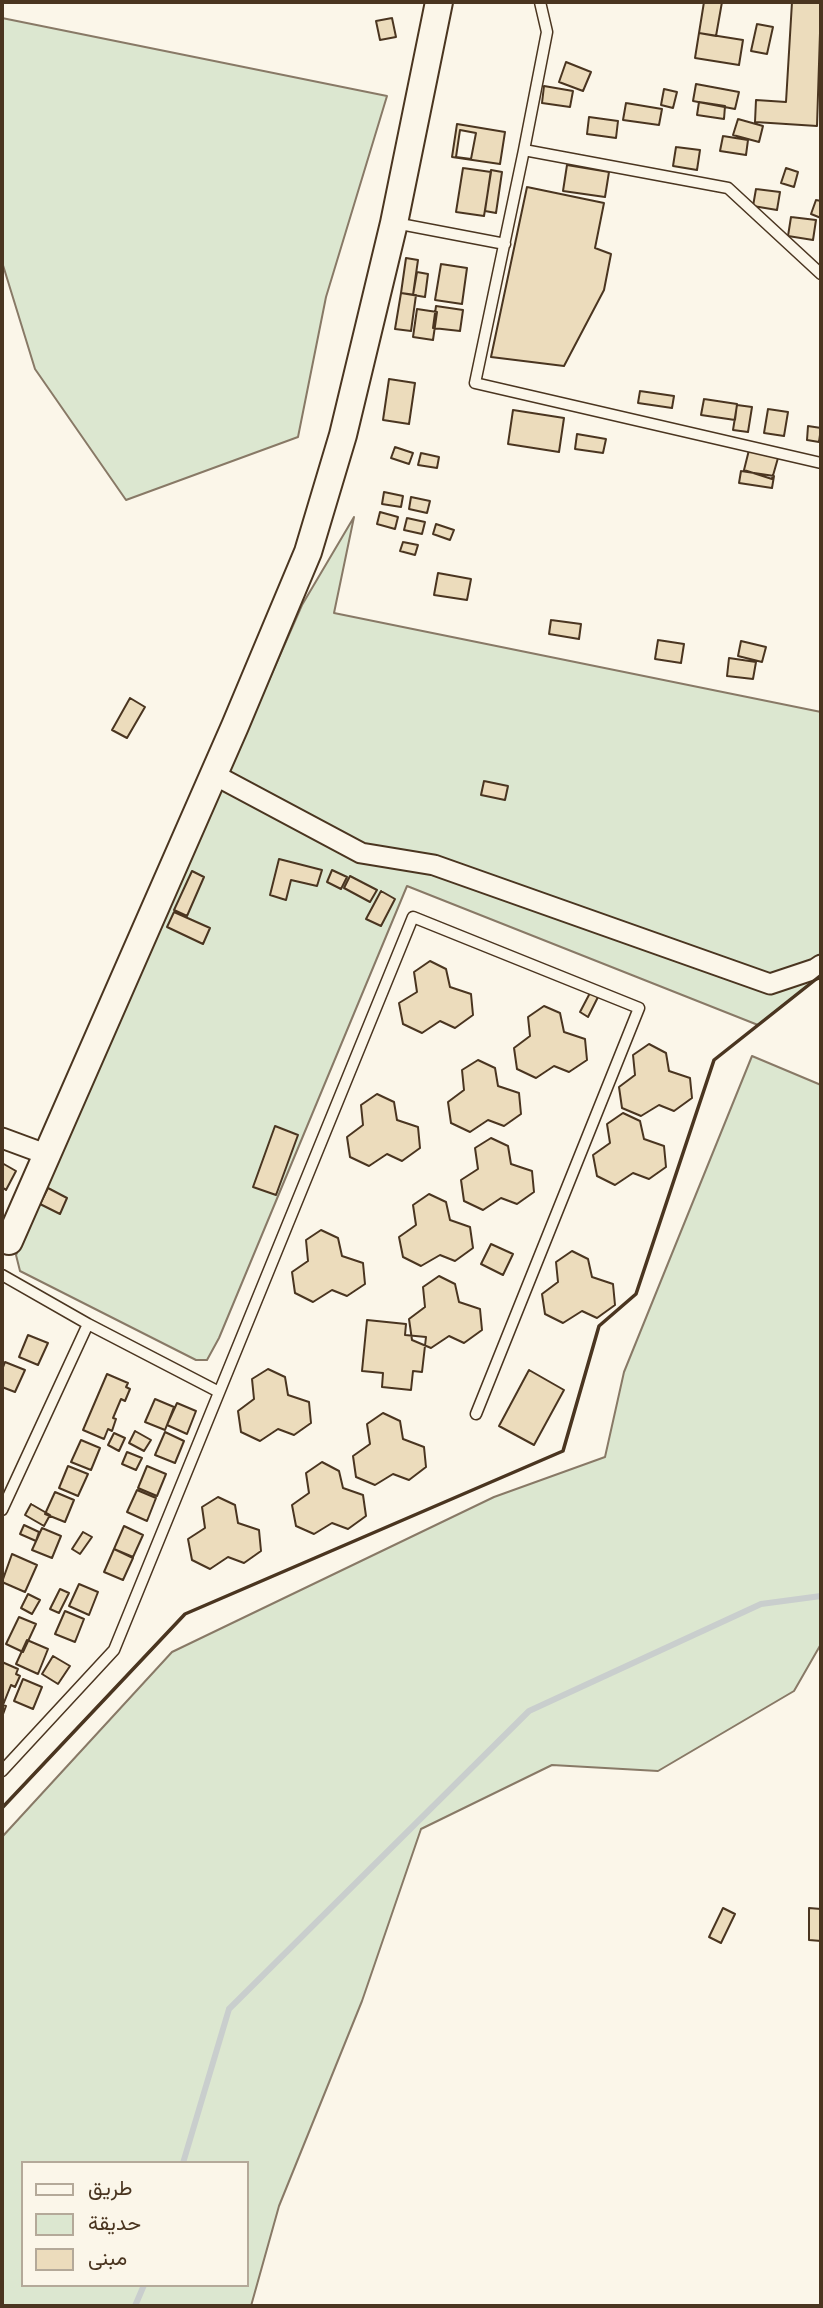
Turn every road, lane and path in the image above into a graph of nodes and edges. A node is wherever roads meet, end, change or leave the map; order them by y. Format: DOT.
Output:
graph roads {
  1 [pos="439,2"];
  2 [pos="540,2"];
  3 [pos="524,150"];
  4 [pos="394,223"];
  5 [pos="505,244"];
  6 [pos="821,274"];
  7 [pos="821,463"];
  8 [pos="213,774"];
  9 [pos="821,965"];
  10 [pos="2,1138"];
  11 [pos="48,1155"];
  12 [pos="7,1245"];
  13 [pos="2,1275"];
  14 [pos="88,1324"];
  15 [pos="219,1392"];
  16 [pos="476,1414"];
  17 [pos="2,1510"];
  18 [pos="2,1753"];
  19 [pos="14,1758"];
  20 [pos="2,1771"];
  1 -- 4 [label="street"];
  2 -- 3 [label="lane"];
  3 -- 5 [label="lane"];
  3 -- 6 [label="lane"];
  4 -- 5 [label="lane"];
  4 -- 8 [label="street"];
  5 -- 7 [label="lane"];
  8 -- 9 [label="street"];
  8 -- 11 [label="street"];
  10 -- 11 [label="street"];
  11 -- 12 [label="street"];
  13 -- 14 [label="lane"];
  14 -- 15 [label="lane"];
  14 -- 17 [label="lane"];
  15 -- 16 [label="lane"];
  15 -- 19 [label="lane"];
  18 -- 19 [label="lane"];
  19 -- 20 [label="lane"];
}
